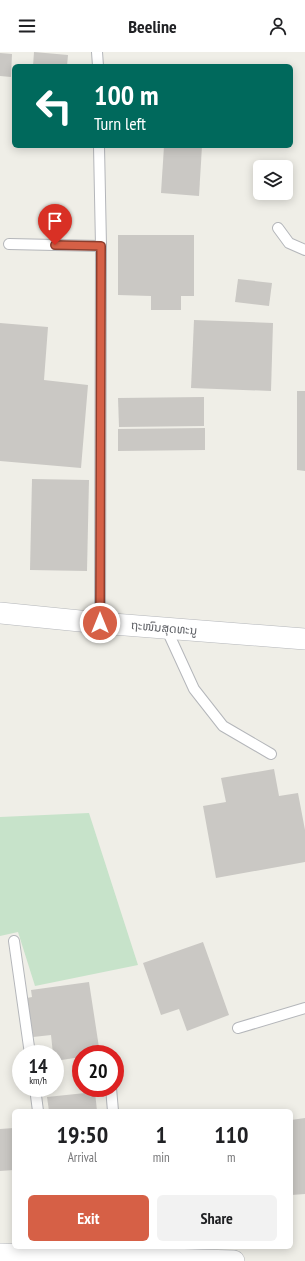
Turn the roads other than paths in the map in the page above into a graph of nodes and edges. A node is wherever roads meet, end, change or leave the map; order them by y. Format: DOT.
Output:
graph roads {
  1 [pos="97,52"];
  2 [pos="98,64"];
  3 [pos="99,148"];
  4 [pos="278,228"];
  5 [pos="9,244"];
  6 [pos="101,246"];
  7 [pos="305,250"];
  8 [pos="0,613"];
  9 [pos="100,623"];
  10 [pos="166,628"];
  11 [pos="305,639"];
  12 [pos="271,754"];
  13 [pos="14,941"];
  14 [pos="305,1008"];
  15 [pos="238,1028"];
  16 [pos="29,1045"];
  17 [pos="36,1097"];
  18 [pos="112,1097"];
  19 [pos="38,1109"];
  20 [pos="113,1109"];
  21 [pos="57,1251"];
  22 [pos="127,1252"];
  23 [pos="0,1254"];
  24 [pos="159,1260"];
  25 [pos="234,1261"];
  1 -- 2 [label="lane"];
  3 -- 6 [label="lane"];
  4 -- 7 [label="lane"];
  5 -- 6 [label="lane"];
  6 -- 9 [label="lane"];
  8 -- 9 [label="street, ຖະໜົນສຸດທະນູ"];
  9 -- 10 [label="street, ຖະໜົນສຸດທະນູ"];
  10 -- 11 [label="street, ຖະໜົນສຸດທະນູ"];
  10 -- 12 [label="lane"];
  13 -- 16 [label="lane"];
  14 -- 15 [label="lane"];
  17 -- 19 [label="lane"];
  18 -- 20 [label="lane"];
  21 -- 22 [label="street"];
  21 -- 23 [label="street"];
  22 -- 24 [label="street"];
  24 -- 25 [label="street"];
}
